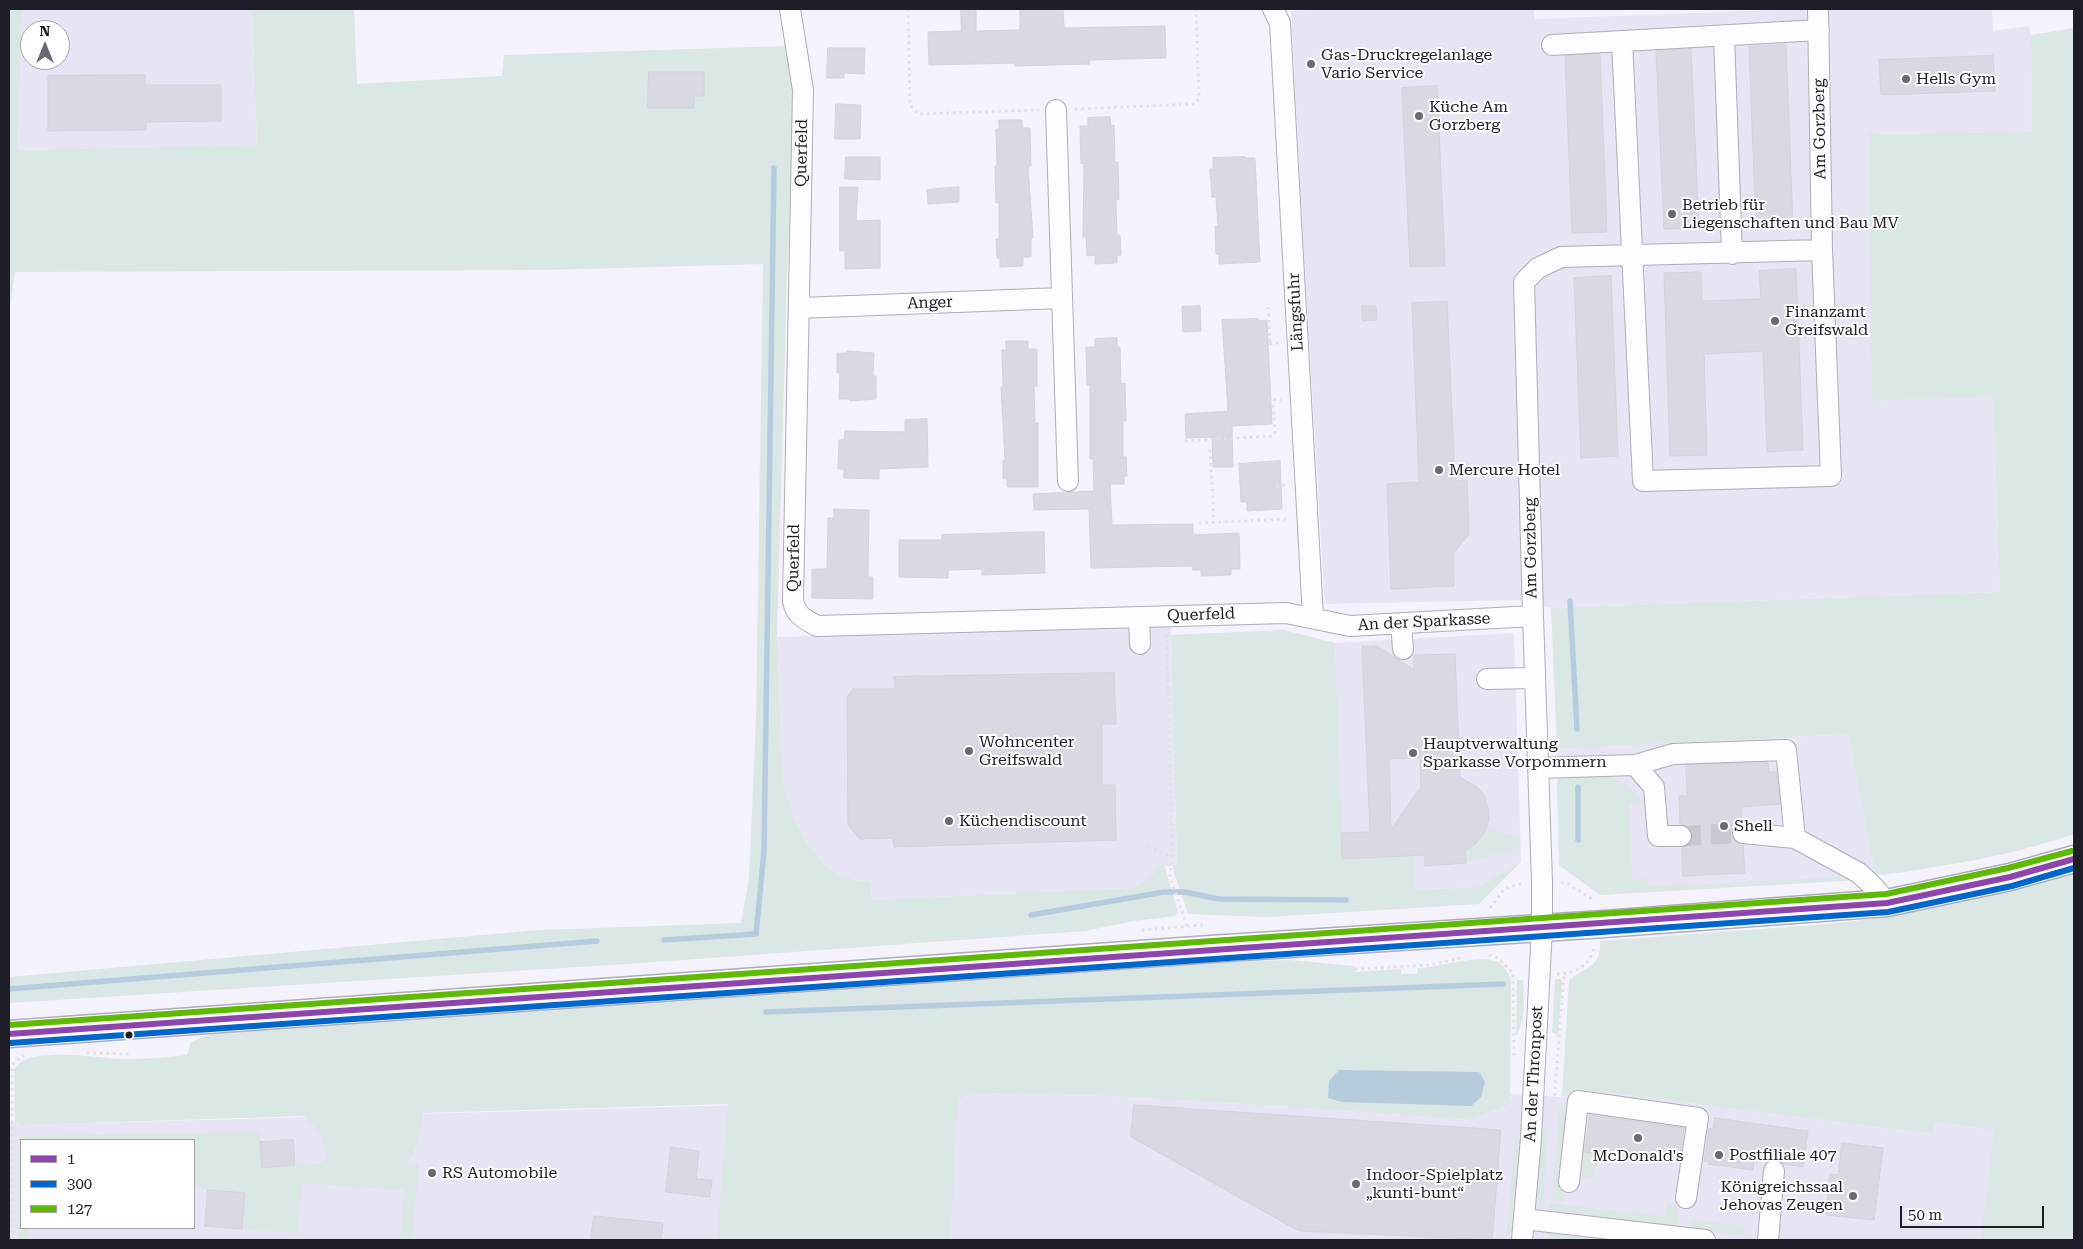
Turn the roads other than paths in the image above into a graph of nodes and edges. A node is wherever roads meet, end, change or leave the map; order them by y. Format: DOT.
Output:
graph roads {
  1 [pos="790,9"];
  2 [pos="1274,9"];
  3 [pos="1818,9"];
  4 [pos="1819,30"];
  5 [pos="1724,36"];
  6 [pos="1622,41"];
  7 [pos="1552,45"];
  8 [pos="1056,110"];
  9 [pos="1822,250"];
  10 [pos="1732,254"];
  11 [pos="1631,256"];
  12 [pos="1061,298"];
  13 [pos="799,308"];
  14 [pos="1068,482"];
  15 [pos="1286,613"];
  16 [pos="1532,616"];
  17 [pos="1139,617"];
  18 [pos="1313,617"];
  19 [pos="1401,623"];
  20 [pos="1140,644"];
  21 [pos="1402,649"];
  22 [pos="1534,678"];
  23 [pos="1487,679"];
  24 [pos="1635,766"];
  25 [pos="1538,768"];
  26 [pos="1743,833"];
  27 [pos="1681,836"];
  28 [pos="1795,838"];
  29 [pos="2074,859"];
  30 [pos="1887,903"];
  31 [pos="1542,928"];
  32 [pos="9,1034"];
  33 [pos="1774,1171"];
  34 [pos="1569,1182"];
  35 [pos="1686,1198"];
  36 [pos="1524,1219"];
  37 [pos="1522,1240"];
  38 [pos="1705,1240"];
  39 [pos="1768,1240"];
  1 -- 13 [label="street, Querfeld"];
  2 -- 18 [label="street, Längsfuhr"];
  3 -- 4 [label="street, Am Gorzberg"];
  4 -- 5 [label="street"];
  4 -- 9 [label="street, Am Gorzberg"];
  5 -- 6 [label="street"];
  5 -- 10 [label="street"];
  6 -- 7 [label="street"];
  6 -- 11 [label="street"];
  8 -- 12 [label="street"];
  9 -- 10 [label="street, Am Gorzberg"];
  9 -- 11 [label="street, Am Gorzberg"];
  10 -- 11 [label="street, Am Gorzberg"];
  11 -- 16 [label="street, Am Gorzberg"];
  12 -- 13 [label="street, Anger"];
  12 -- 14 [label="street"];
  13 -- 17 [label="street, Querfeld"];
  15 -- 17 [label="street, Querfeld"];
  15 -- 18 [label="street, An der Sparkasse"];
  16 -- 19 [label="street, An der Sparkasse"];
  16 -- 22 [label="street, Am Gorzberg"];
  17 -- 20 [label="street"];
  18 -- 19 [label="street, An der Sparkasse"];
  19 -- 21 [label="street"];
  22 -- 23 [label="street"];
  22 -- 25 [label="street, Am Gorzberg"];
  24 -- 25 [label="street"];
  24 -- 27 [label="street"];
  24 -- 28 [label="street"];
  25 -- 31 [label="street, Am Gorzberg"];
  26 -- 28 [label="street"];
  28 -- 30 [label="street"];
  29 -- 30 [label="main road"];
  30 -- 31 [label="main road"];
  31 -- 32 [label="main road"];
  31 -- 36 [label="street, An der Thronpost"];
  33 -- 39 [label="street"];
  34 -- 35 [label="street"];
  36 -- 37 [label="street, An der Thronpost"];
  36 -- 38 [label="street"];
}
